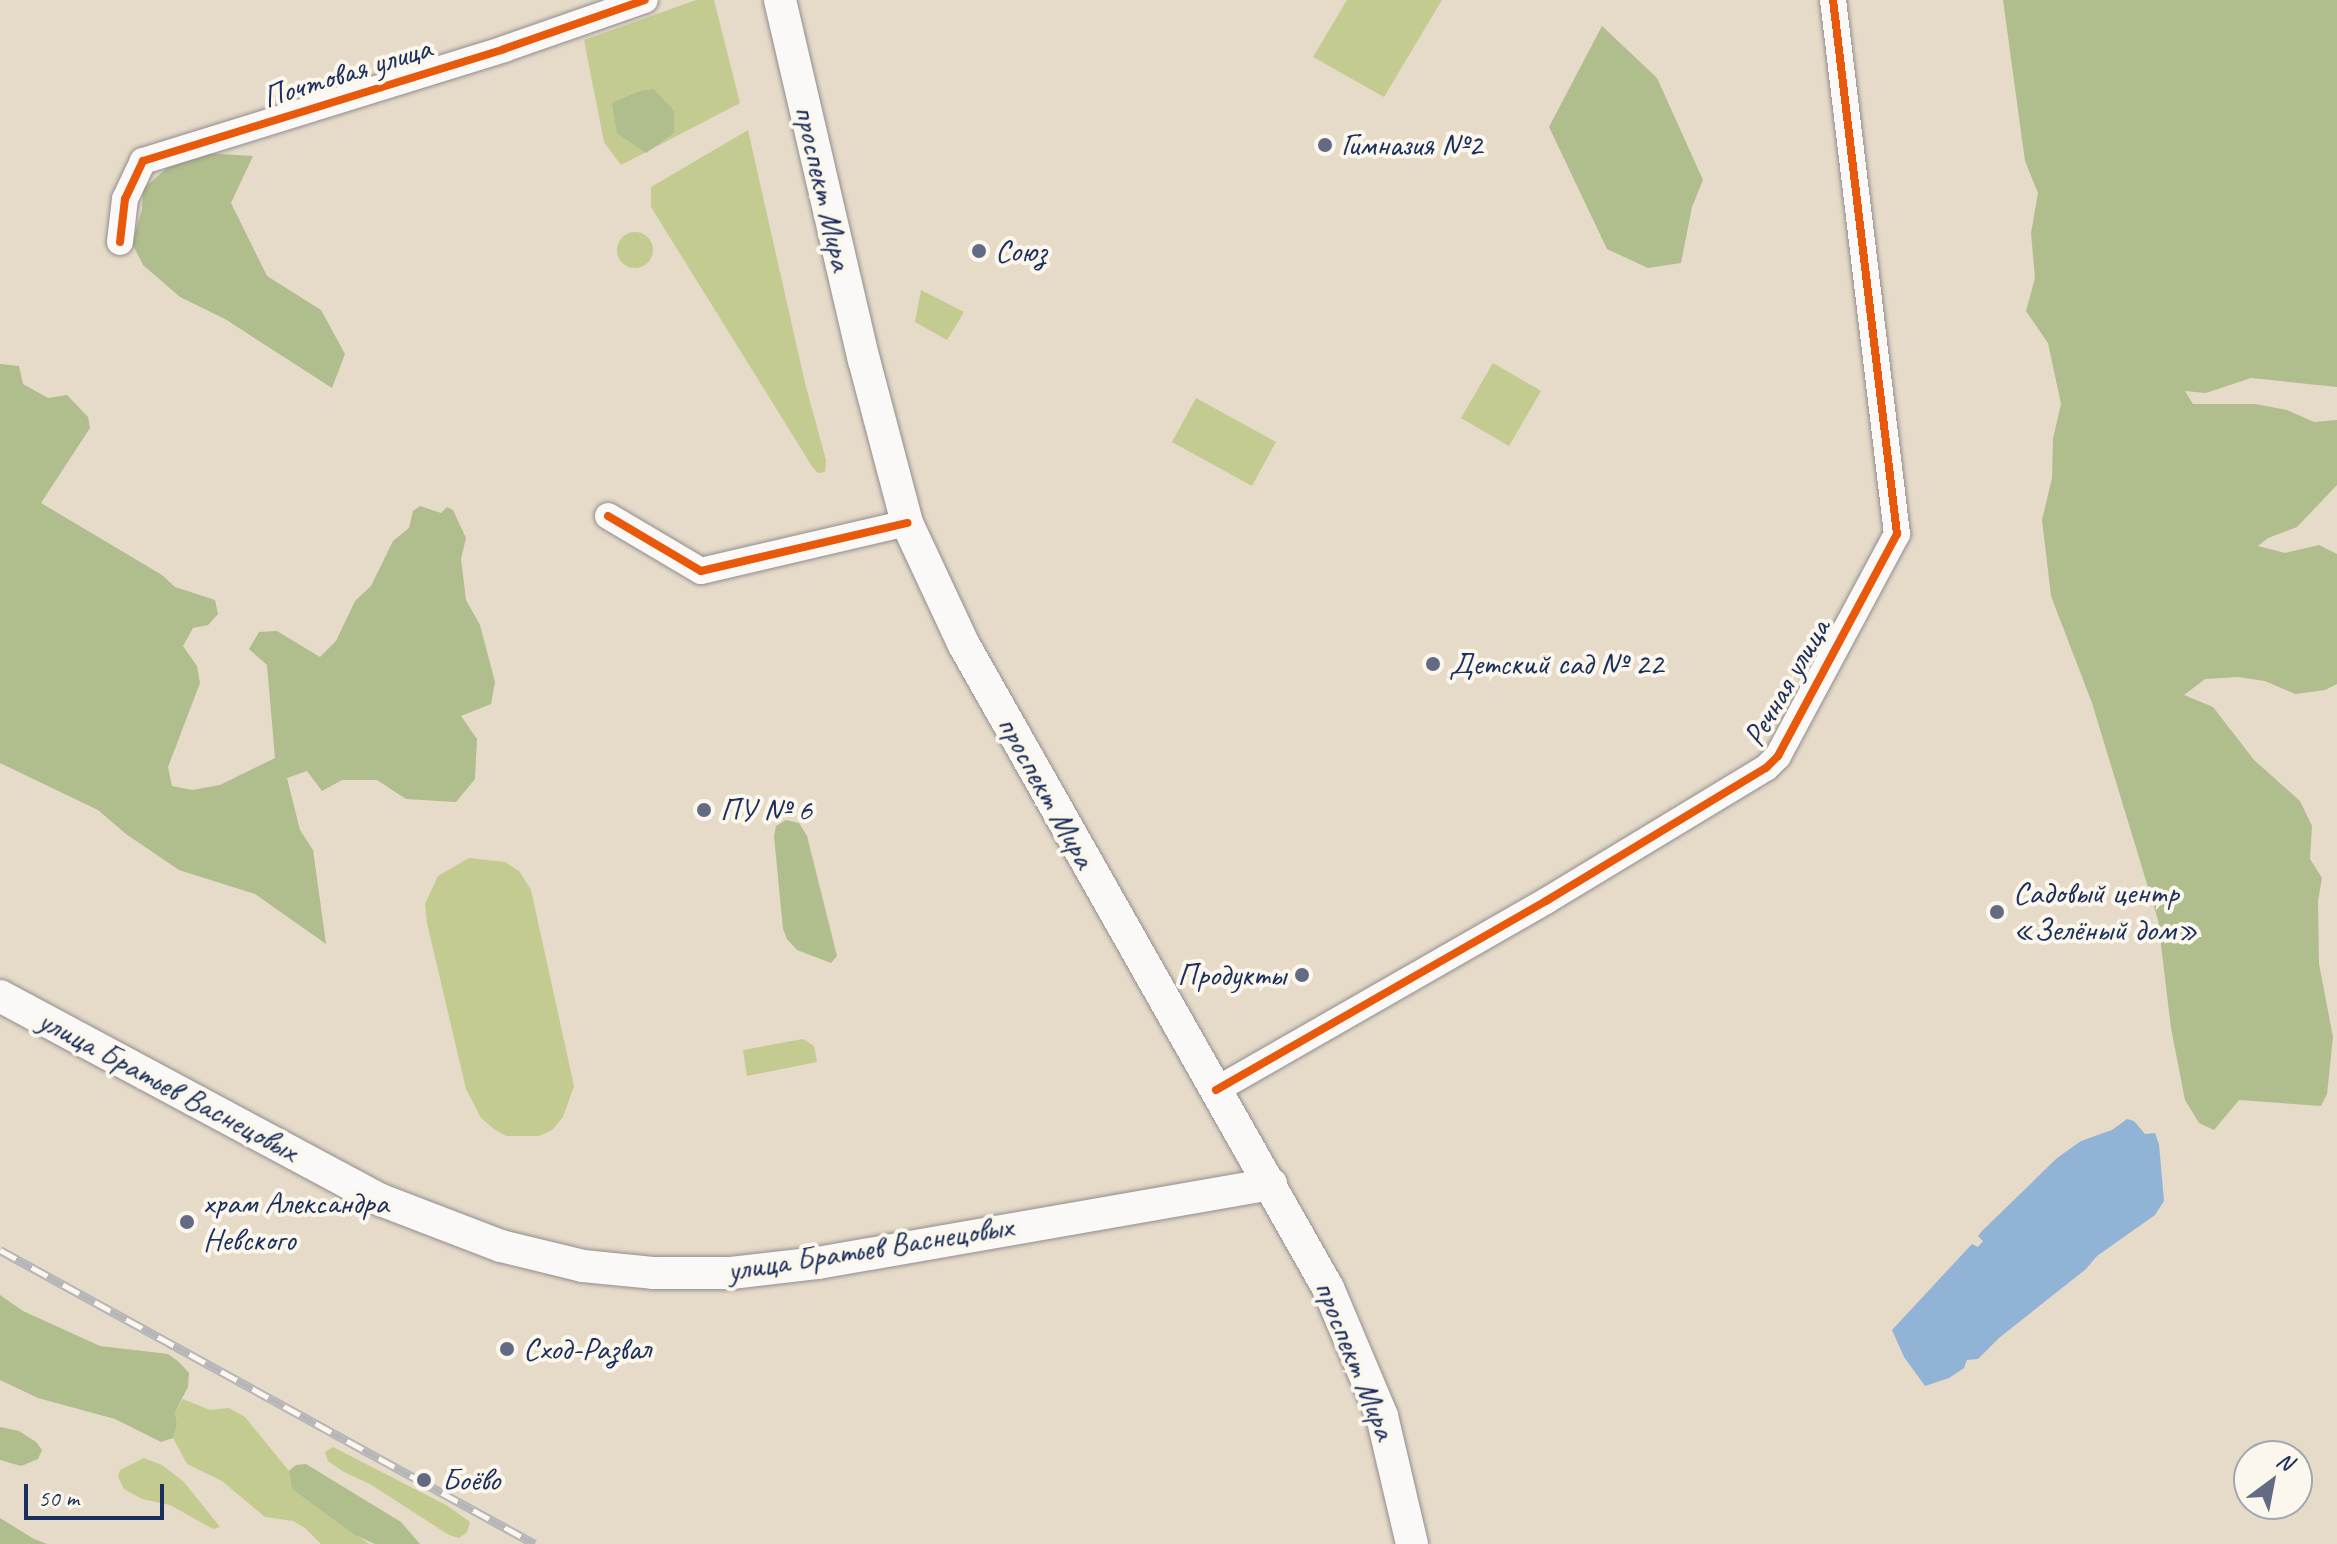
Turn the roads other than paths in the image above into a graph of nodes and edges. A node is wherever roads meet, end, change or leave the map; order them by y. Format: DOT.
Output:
graph roads {
  1 [pos="645,0"];
  2 [pos="780,0"];
  3 [pos="1833,0"];
  4 [pos="120,242"];
  5 [pos="608,516"];
  6 [pos="907,523"];
  7 [pos="0,996"];
  8 [pos="1216,1090"];
  9 [pos="1271,1184"];
  10 [pos="1412,1544"];
  1 -- 4 [label="street, Почтовая улица"];
  2 -- 6 [label="main road, проспект Мира"];
  3 -- 8 [label="street, Речная улица"];
  5 -- 6 [label="street"];
  6 -- 8 [label="main road, проспект Мира"];
  7 -- 9 [label="main road, улица Братьев Васнецовых"];
  8 -- 9 [label="main road, проспект Мира"];
  9 -- 10 [label="main road, проспект Мира"];
}
